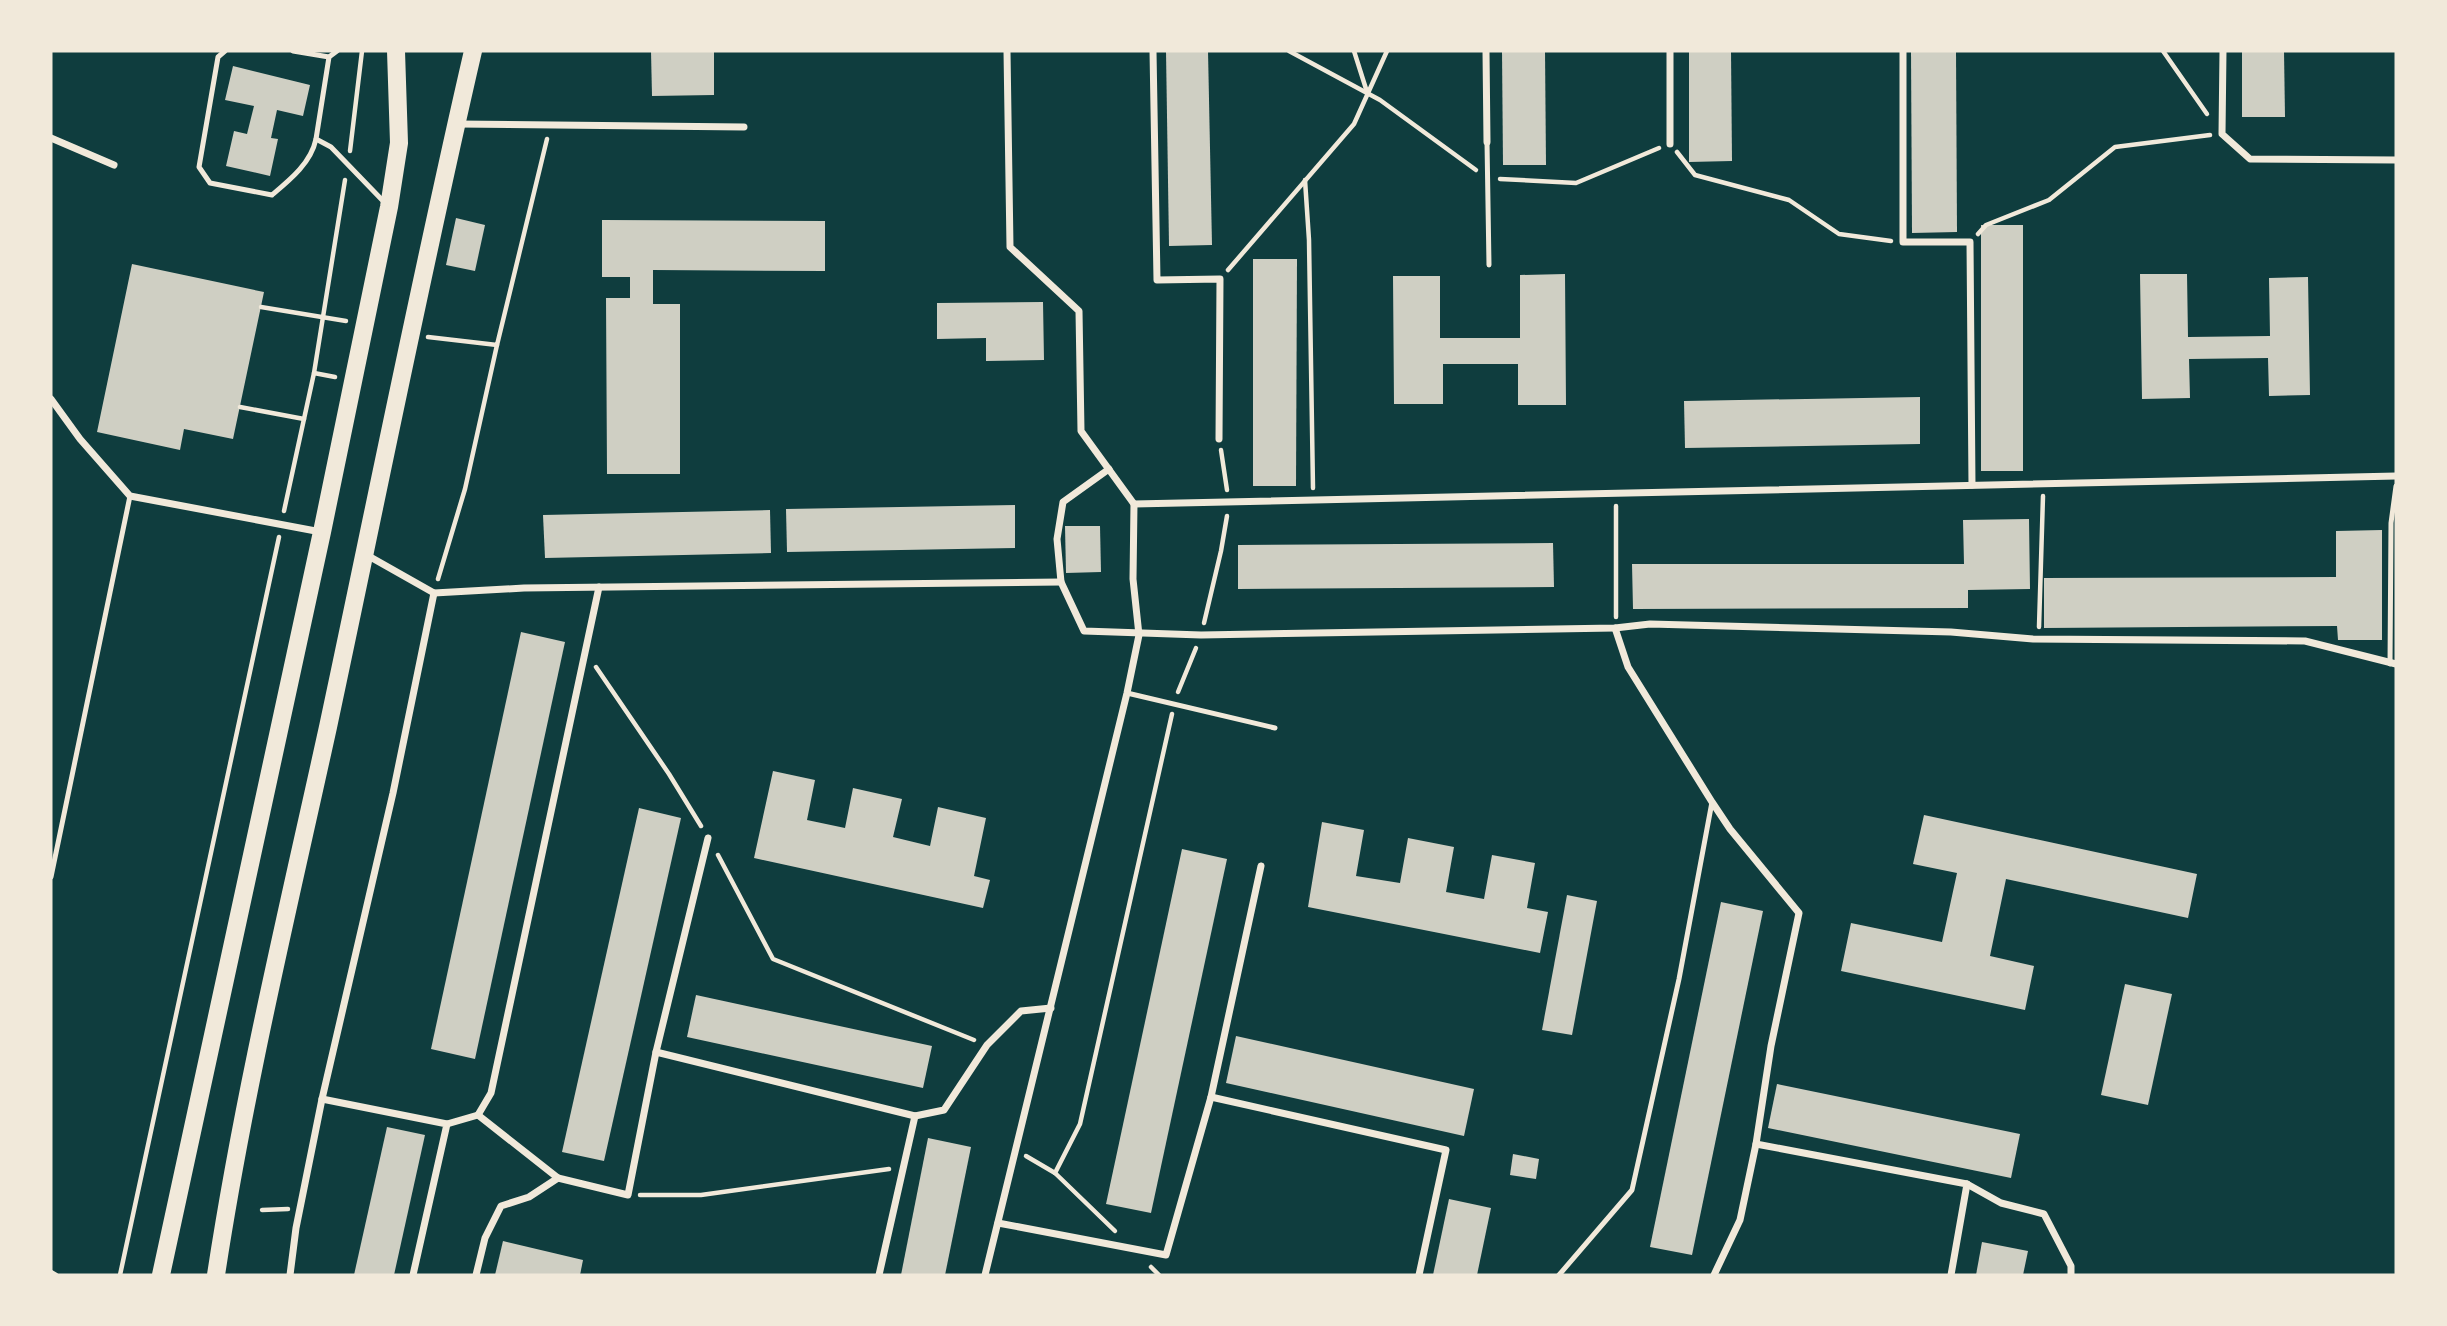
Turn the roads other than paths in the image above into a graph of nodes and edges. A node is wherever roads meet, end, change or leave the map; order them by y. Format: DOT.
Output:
graph roads {
  1 [pos="225,51"];
  2 [pos="293,51"];
  3 [pos="337,51"];
  4 [pos="396,51"];
  5 [pos="473,51"];
  6 [pos="1007,51"];
  7 [pos="1153,51"];
  8 [pos="1486,51"];
  9 [pos="1670,51"];
  10 [pos="1903,51"];
  11 [pos="2223,51"];
  12 [pos="329,57"];
  13 [pos="456,124"];
  14 [pos="744,127"];
  15 [pos="51,138"];
  16 [pos="316,139"];
  17 [pos="1487,142"];
  18 [pos="1670,144"];
  19 [pos="2396,160"];
  20 [pos="114,164"];
  21 [pos="389,207"];
  22 [pos="1489,265"];
  23 [pos="51,399"];
  24 [pos="1219,439"];
  25 [pos="1110,469"];
  26 [pos="2396,476"];
  27 [pos="1972,485"];
  28 [pos="2396,486"];
  29 [pos="130,496"];
  30 [pos="1134,503"];
  31 [pos="322,533"];
  32 [pos="365,554"];
  33 [pos="1061,582"];
  34 [pos="599,587"];
  35 [pos="434,593"];
  36 [pos="1615,628"];
  37 [pos="1139,635"];
  38 [pos="2393,664"];
  39 [pos="1127,693"];
  40 [pos="1275,728"];
  41 [pos="1712,802"];
  42 [pos="709,838"];
  43 [pos="1261,866"];
  44 [pos="51,877"];
  45 [pos="1051,1007"];
  46 [pos="656,1052"];
  47 [pos="1211,1097"];
  48 [pos="322,1099"];
  49 [pos="478,1115"];
  50 [pos="915,1116"];
  51 [pos="447,1124"];
  52 [pos="1756,1144"];
  53 [pos="558,1178"];
  54 [pos="1967,1184"];
  55 [pos="998,1223"];
  56 [pos="161,1275"];
  57 [pos="216,1275"];
  58 [pos="290,1275"];
  59 [pos="413,1275"];
  60 [pos="476,1275"];
  61 [pos="879,1275"];
  62 [pos="985,1275"];
  63 [pos="1419,1275"];
  64 [pos="1559,1275"];
  65 [pos="1714,1275"];
  66 [pos="1951,1275"];
  67 [pos="2071,1275"];
  1 -- 16 [label="lane"];
  2 -- 12 [label="lane"];
  3 -- 12 [label="lane"];
  4 -- 21 [label="main road"];
  5 -- 13 [label="main road"];
  6 -- 25 [label="street"];
  7 -- 24 [label="street"];
  8 -- 17 [label="street"];
  9 -- 18 [label="street"];
  10 -- 27 [label="street"];
  11 -- 19 [label="street"];
  12 -- 16 [label="lane"];
  13 -- 14 [label="street"];
  13 -- 32 [label="main road"];
  15 -- 20 [label="street"];
  16 -- 21 [label="lane"];
  17 -- 22 [label="lane"];
  21 -- 31 [label="main road"];
  23 -- 29 [label="street"];
  25 -- 30 [label="street"];
  25 -- 33 [label="street"];
  26 -- 27 [label="street"];
  27 -- 30 [label="street"];
  28 -- 38 [label="lane"];
  29 -- 31 [label="street"];
  29 -- 44 [label="lane"];
  30 -- 37 [label="street"];
  31 -- 56 [label="main road"];
  32 -- 35 [label="street"];
  32 -- 57 [label="main road"];
  33 -- 34 [label="street"];
  33 -- 37 [label="street"];
  34 -- 35 [label="street"];
  34 -- 49 [label="street"];
  35 -- 48 [label="street"];
  36 -- 37 [label="street"];
  36 -- 38 [label="street"];
  36 -- 41 [label="street"];
  37 -- 39 [label="street"];
  39 -- 40 [label="lane"];
  39 -- 45 [label="street"];
  41 -- 52 [label="street"];
  41 -- 64 [label="lane"];
  42 -- 46 [label="street"];
  43 -- 47 [label="street"];
  45 -- 50 [label="street"];
  45 -- 55 [label="street"];
  46 -- 50 [label="street"];
  46 -- 53 [label="street"];
  47 -- 55 [label="street"];
  47 -- 63 [label="street"];
  48 -- 51 [label="street"];
  48 -- 58 [label="street"];
  49 -- 51 [label="street"];
  49 -- 53 [label="street"];
  50 -- 61 [label="street"];
  51 -- 59 [label="street"];
  52 -- 54 [label="street"];
  52 -- 65 [label="street"];
  53 -- 60 [label="street"];
  54 -- 66 [label="street"];
  54 -- 67 [label="street"];
  55 -- 62 [label="street"];
}
